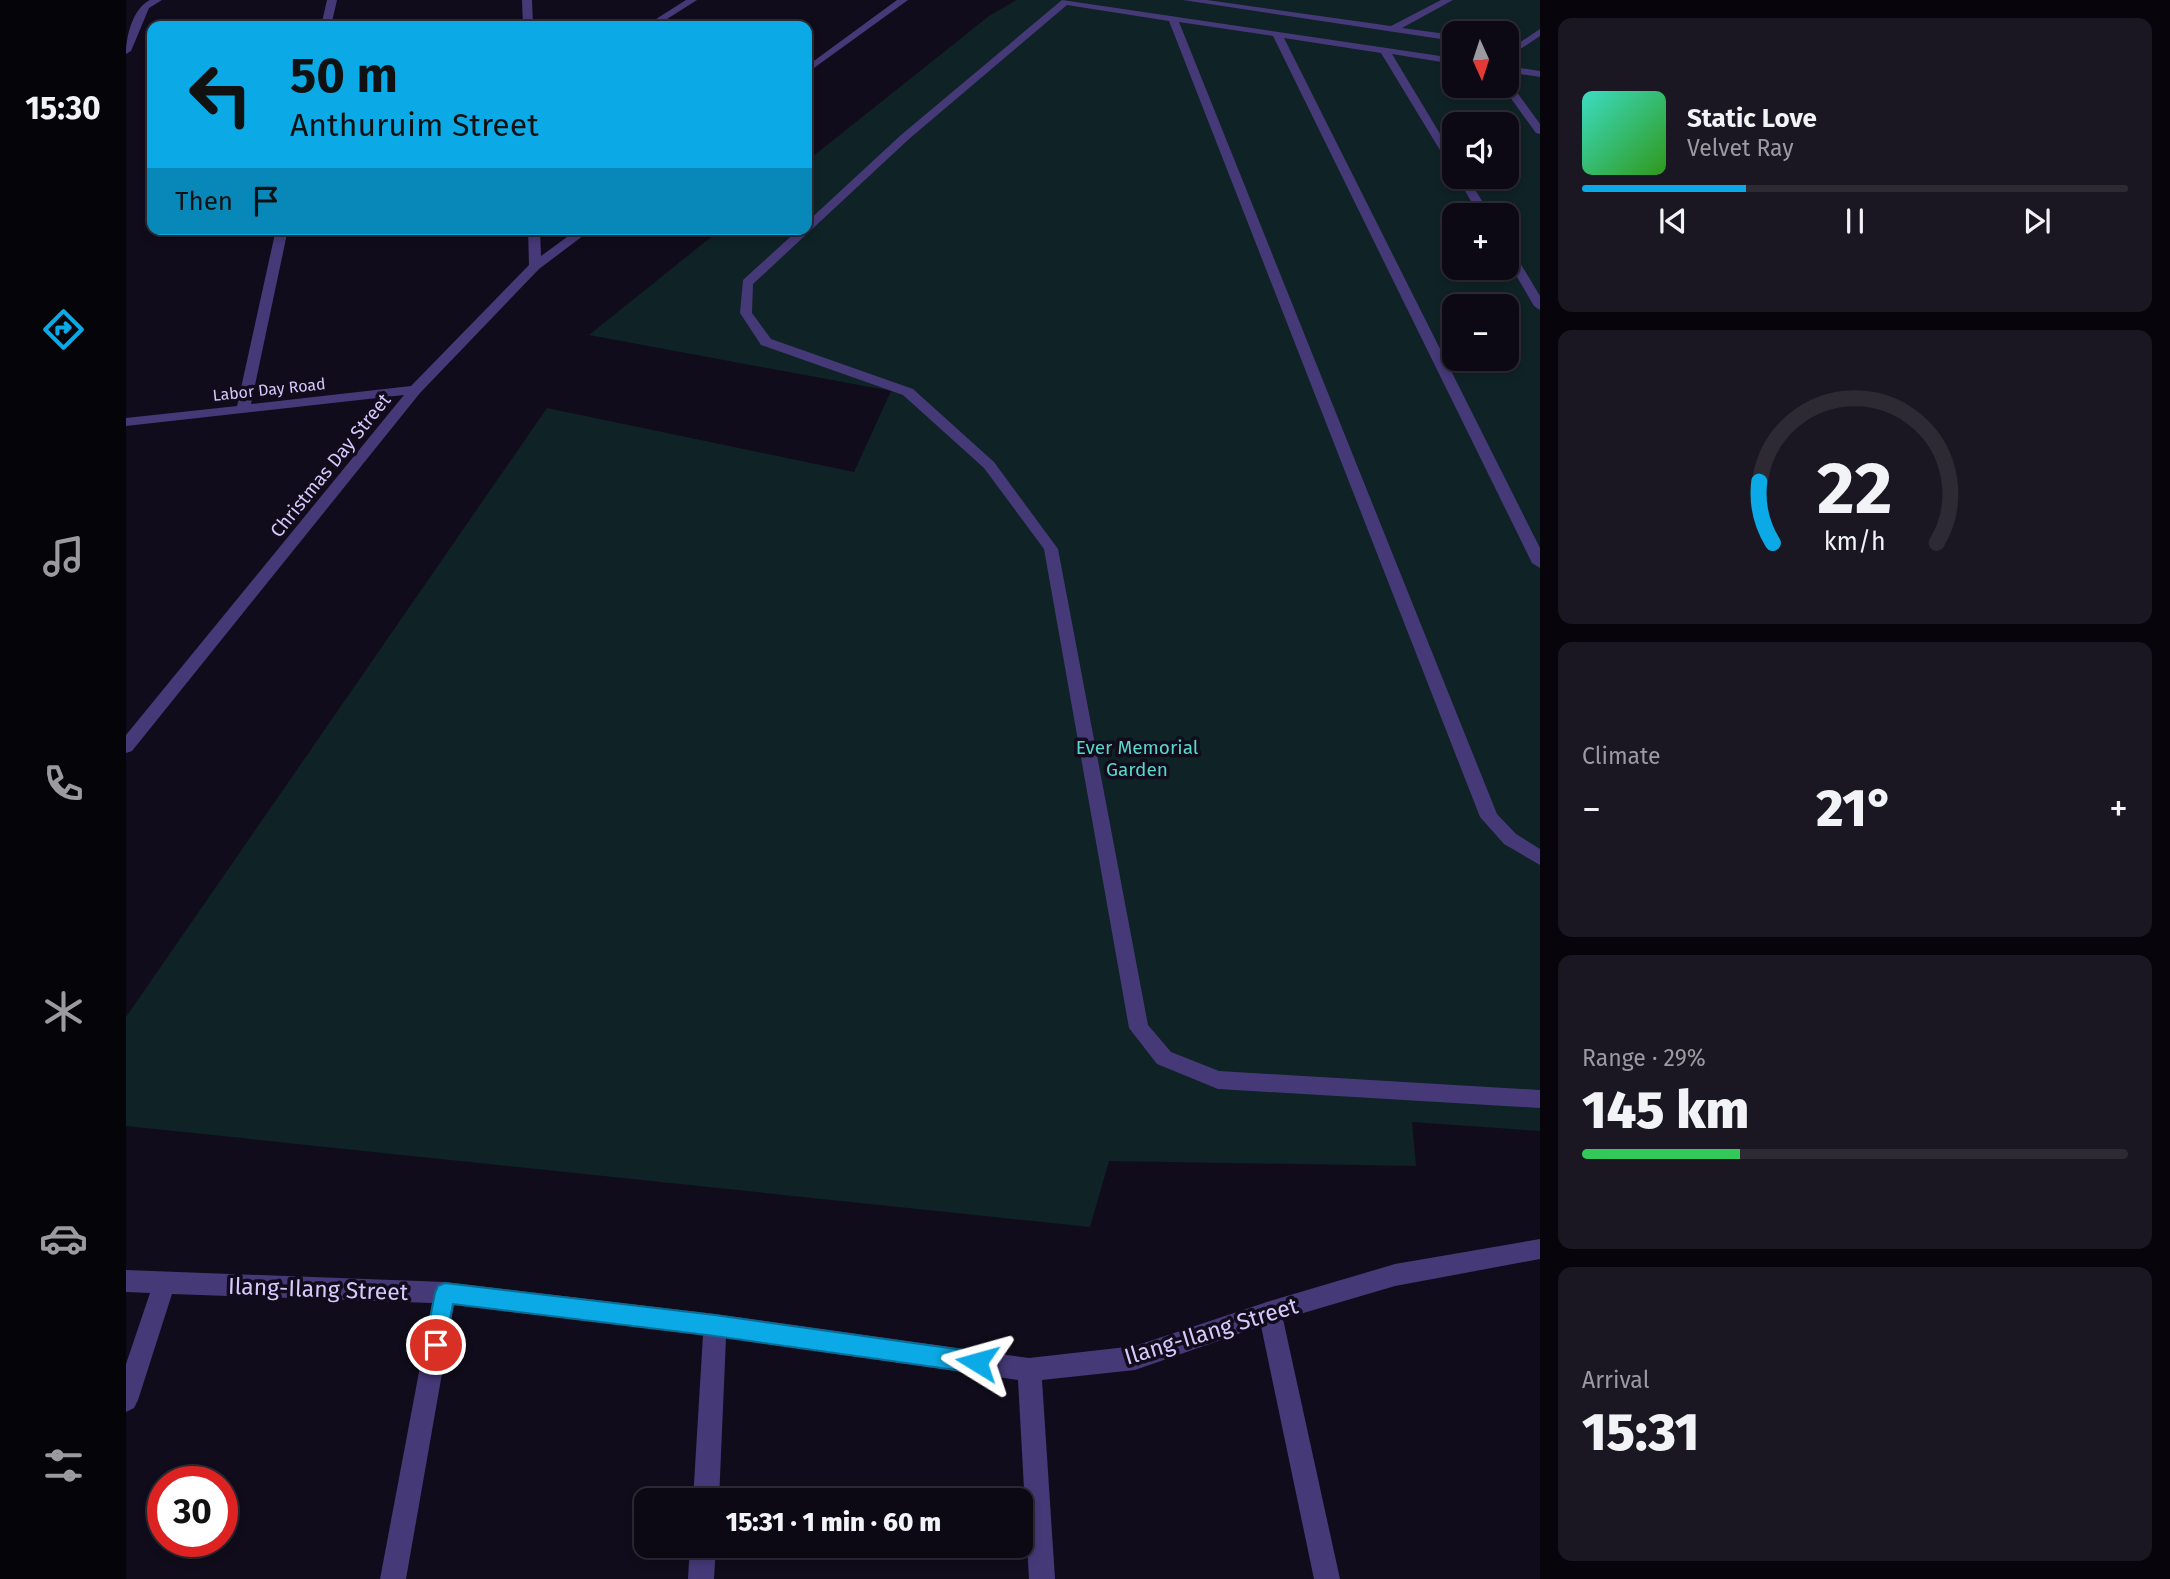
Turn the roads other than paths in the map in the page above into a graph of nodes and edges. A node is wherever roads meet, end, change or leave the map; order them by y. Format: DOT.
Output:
graph roads {
  1 [pos="158,0"];
  2 [pos="332,0"];
  3 [pos="527,0"];
  4 [pos="692,0"];
  5 [pos="903,0"];
  6 [pos="1188,0"];
  7 [pos="1290,0"];
  8 [pos="1448,0"];
  9 [pos="1067,1"];
  10 [pos="1267,11"];
  11 [pos="1173,18"];
  12 [pos="327,21"];
  13 [pos="528,21"];
  14 [pos="658,21"];
  15 [pos="1393,29"];
  16 [pos="1540,33"];
  17 [pos="1279,36"];
  18 [pos="1442,36"];
  19 [pos="1519,42"];
  20 [pos="1519,47"];
  21 [pos="1540,50"];
  22 [pos="126,51"];
  23 [pos="1385,51"];
  24 [pos="1442,59"];
  25 [pos="812,66"];
  26 [pos="1519,71"];
  27 [pos="1540,74"];
  28 [pos="1516,98"];
  29 [pos="1540,131"];
  30 [pos="1442,144"];
  31 [pos="812,223"];
  32 [pos="281,235"];
  33 [pos="534,235"];
  34 [pos="578,235"];
  35 [pos="799,235"];
  36 [pos="535,266"];
  37 [pos="1519,271"];
  38 [pos="1540,306"];
  39 [pos="415,390"];
  40 [pos="243,409"];
  41 [pos="126,422"];
  42 [pos="1540,563"];
  43 [pos="126,747"];
  44 [pos="1540,858"];
  45 [pos="1540,1100"];
  46 [pos="1540,1250"];
  47 [pos="126,1281"];
  48 [pos="164,1284"];
  49 [pos="445,1293"];
  50 [pos="1270,1312"];
  51 [pos="715,1325"];
  52 [pos="1029,1370"];
  53 [pos="126,1400"];
  54 [pos="707,1488"];
  55 [pos="702,1558"];
  56 [pos="393,1579"];
  57 [pos="701,1579"];
  58 [pos="1042,1579"];
  59 [pos="1327,1579"];
  1 -- 22 [label="street"];
  2 -- 12 [label="street"];
  3 -- 13 [label="street"];
  4 -- 14 [label="street"];
  5 -- 25 [label="street"];
  6 -- 10 [label="street"];
  7 -- 10 [label="street"];
  8 -- 15 [label="street"];
  9 -- 11 [label="street"];
  9 -- 31 [label="street"];
  10 -- 15 [label="street"];
  11 -- 17 [label="street"];
  11 -- 44 [label="street"];
  15 -- 18 [label="street"];
  16 -- 19 [label="street"];
  17 -- 23 [label="street"];
  17 -- 42 [label="street"];
  20 -- 21 [label="street"];
  23 -- 24 [label="street"];
  23 -- 30 [label="street"];
  26 -- 27 [label="street"];
  28 -- 29 [label="street"];
  32 -- 40 [label="street"];
  33 -- 36 [label="street"];
  34 -- 36 [label="street, Christmas Day Street"];
  35 -- 45 [label="street"];
  36 -- 39 [label="street, Christmas Day Street"];
  37 -- 38 [label="street"];
  39 -- 40 [label="street, Labor Day Road"];
  39 -- 43 [label="street, Christmas Day Street"];
  40 -- 41 [label="street, Labor Day Road"];
  46 -- 50 [label="street, Ilang-Ilang Street"];
  47 -- 48 [label="street, Ilang-Ilang Street"];
  48 -- 49 [label="street, Ilang-Ilang Street"];
  48 -- 53 [label="street"];
  49 -- 51 [label="street, Ilang-Ilang Street"];
  49 -- 56 [label="street"];
  50 -- 52 [label="street, Ilang-Ilang Street"];
  50 -- 59 [label="street"];
  51 -- 52 [label="street, Ilang-Ilang Street"];
  51 -- 54 [label="street"];
  52 -- 58 [label="street"];
  55 -- 57 [label="street"];
}
